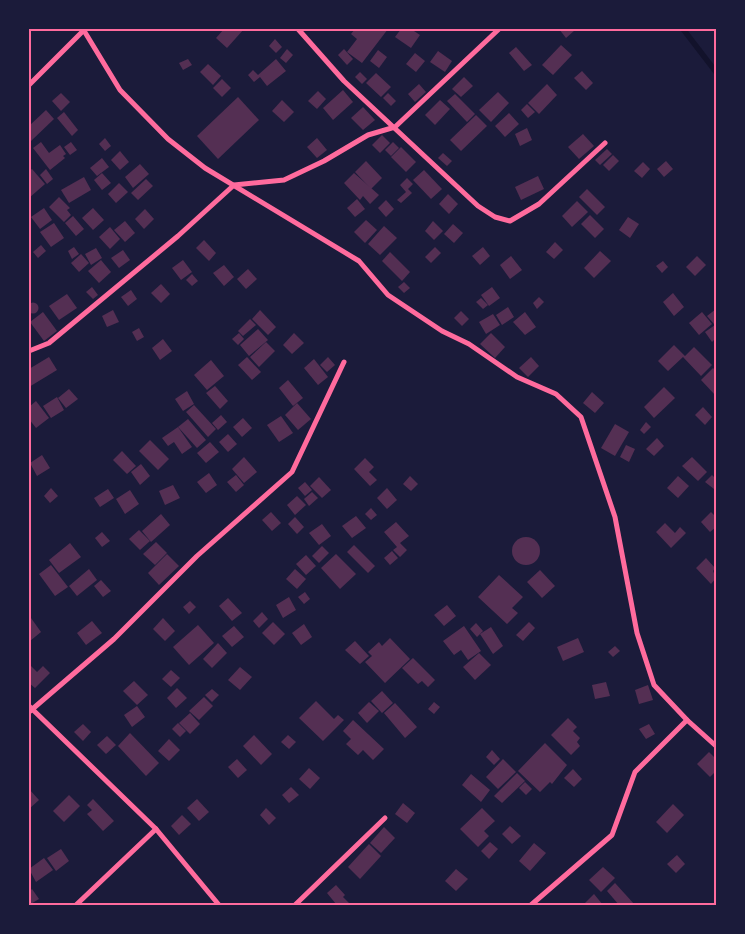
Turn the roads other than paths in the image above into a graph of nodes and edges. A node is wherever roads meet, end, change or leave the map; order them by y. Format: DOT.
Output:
graph roads {
  1 [pos="84,29"];
  2 [pos="298,29"];
  3 [pos="500,29"];
  4 [pos="29,85"];
  5 [pos="395,126"];
  6 [pos="605,143"];
  7 [pos="234,185"];
  8 [pos="29,351"];
  9 [pos="344,362"];
  10 [pos="30,709"];
  11 [pos="686,720"];
  12 [pos="716,746"];
  13 [pos="386,818"];
  14 [pos="156,828"];
  15 [pos="76,905"];
  16 [pos="219,905"];
  17 [pos="295,905"];
  18 [pos="531,905"];
  1 -- 4 [label="street"];
  1 -- 7 [label="street"];
  2 -- 5 [label="street"];
  3 -- 5 [label="street"];
  5 -- 6 [label="street"];
  5 -- 7 [label="street"];
  7 -- 8 [label="street"];
  7 -- 11 [label="street"];
  9 -- 10 [label="street"];
  10 -- 14 [label="street"];
  11 -- 12 [label="street"];
  11 -- 18 [label="street"];
  13 -- 17 [label="street"];
  14 -- 15 [label="street"];
  14 -- 16 [label="street"];
}
